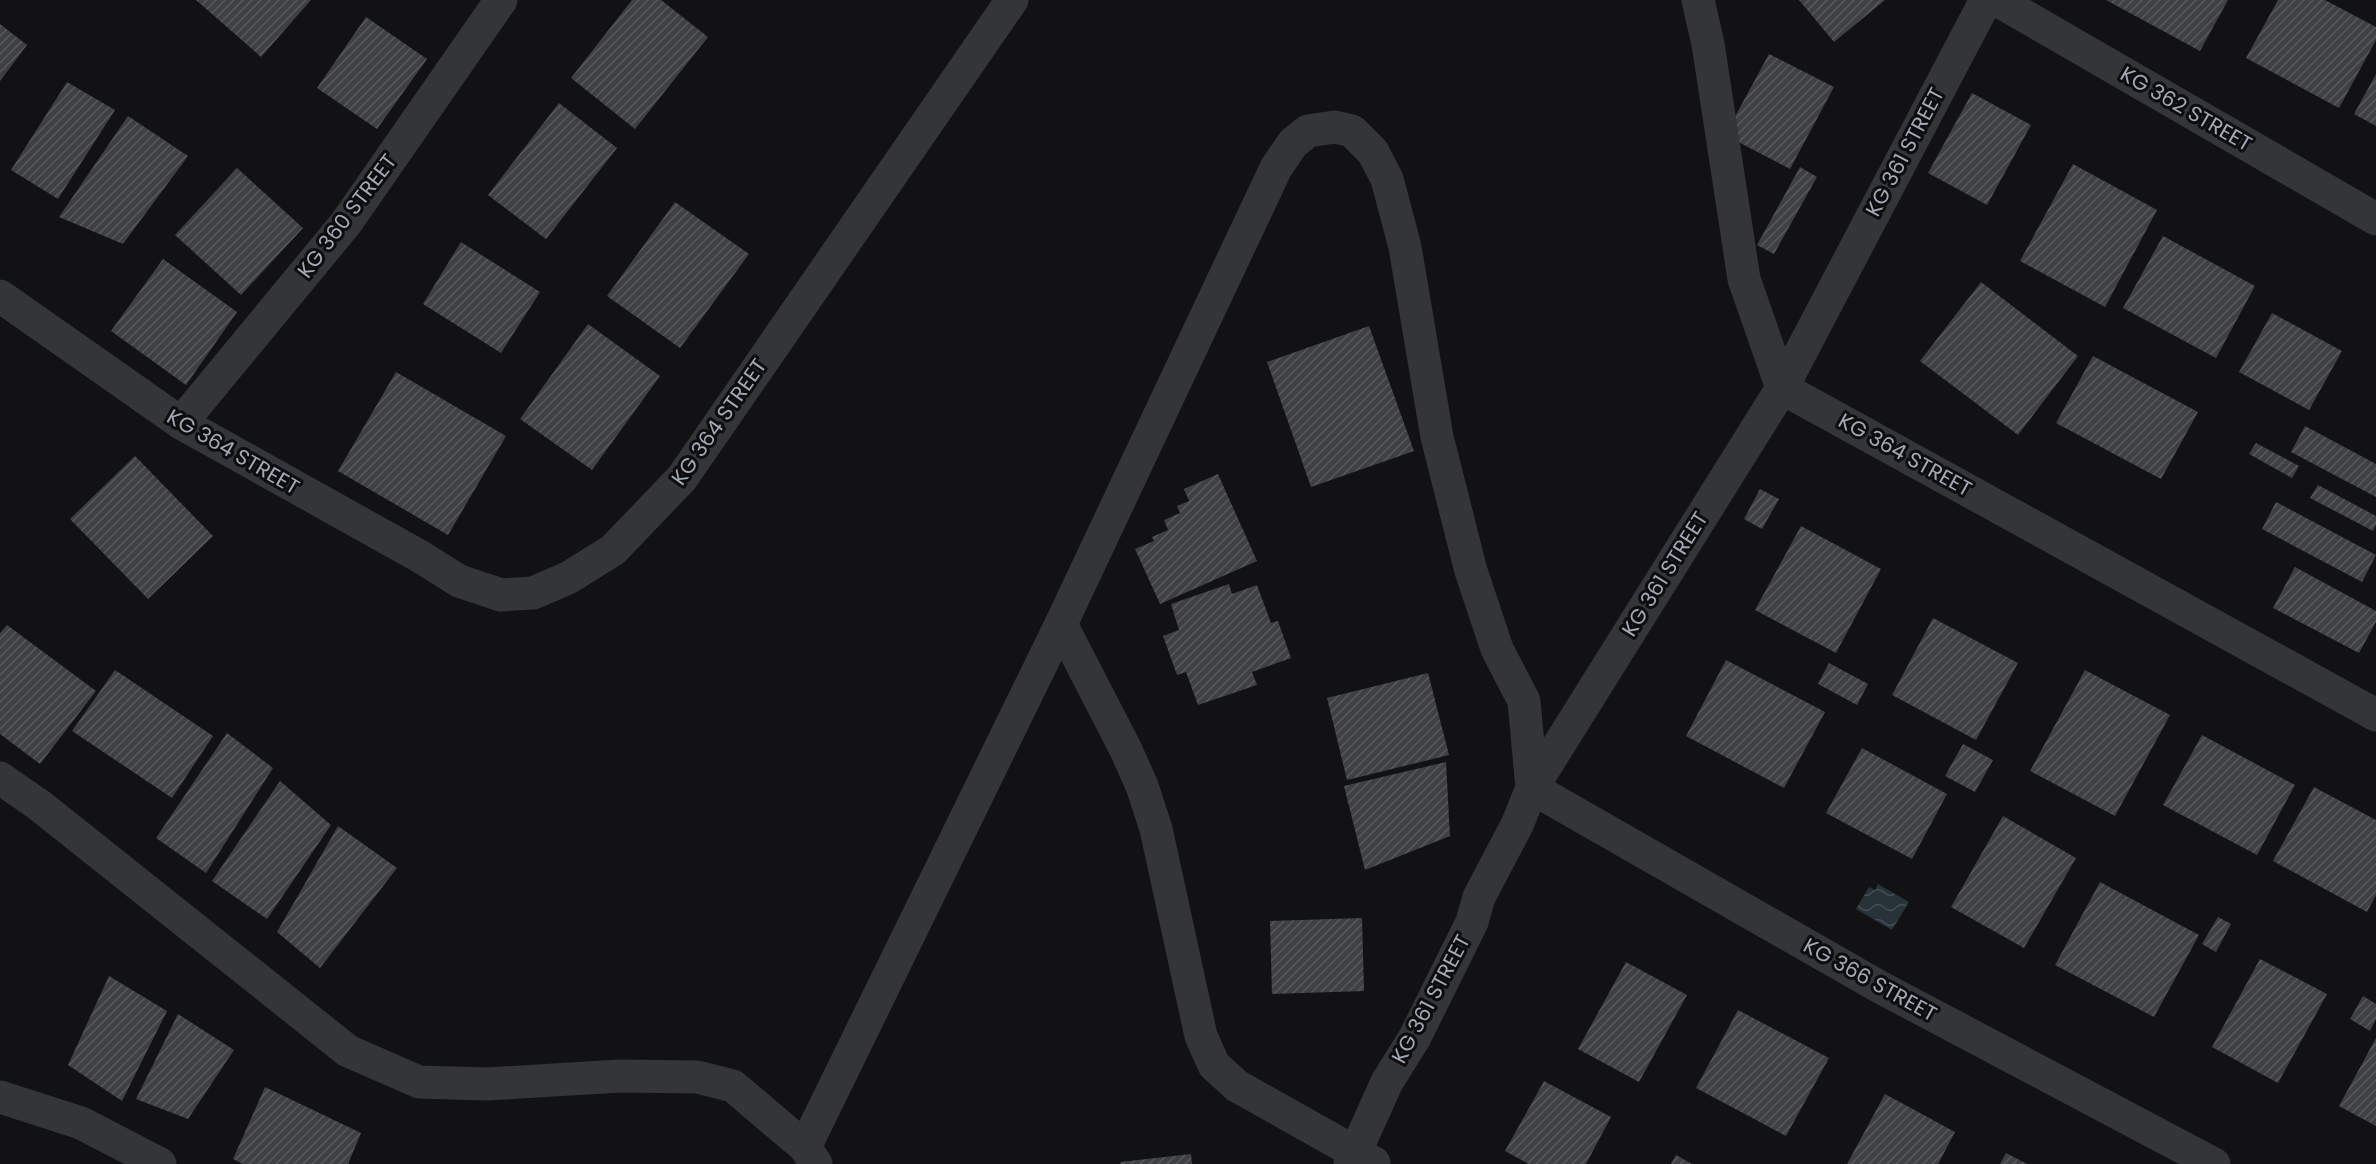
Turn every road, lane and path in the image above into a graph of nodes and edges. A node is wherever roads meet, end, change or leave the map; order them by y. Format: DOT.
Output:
graph roads {
  1 [pos="501,0"];
  2 [pos="1012,0"];
  3 [pos="1698,0"];
  4 [pos="1986,0"];
  5 [pos="1997,0"];
  6 [pos="2376,219"];
  7 [pos="0,296"];
  8 [pos="1782,388"];
  9 [pos="181,423"];
  10 [pos="1061,624"];
  11 [pos="2376,715"];
  12 [pos="0,778"];
  13 [pos="1532,788"];
  14 [pos="0,1097"];
  15 [pos="811,1156"];
  16 [pos="1360,1160"];
  17 [pos="160,1164"];
  18 [pos="2214,1164"];
  1 -- 9 [label="street, KG 360 STREET"];
  2 -- 9 [label="street, KG 364 STREET"];
  3 -- 8 [label="street"];
  4 -- 8 [label="street, KG 361 STREET"];
  5 -- 6 [label="street, KG 362 STREET"];
  7 -- 9 [label="street, KG 364 STREET"];
  8 -- 11 [label="street, KG 364 STREET"];
  8 -- 13 [label="street, KG 361 STREET"];
  10 -- 13 [label="street"];
  10 -- 15 [label="street"];
  10 -- 16 [label="street"];
  12 -- 15 [label="street"];
  13 -- 16 [label="street, KG 361 STREET"];
  13 -- 18 [label="street, KG 366 STREET"];
  14 -- 17 [label="street"];
}
